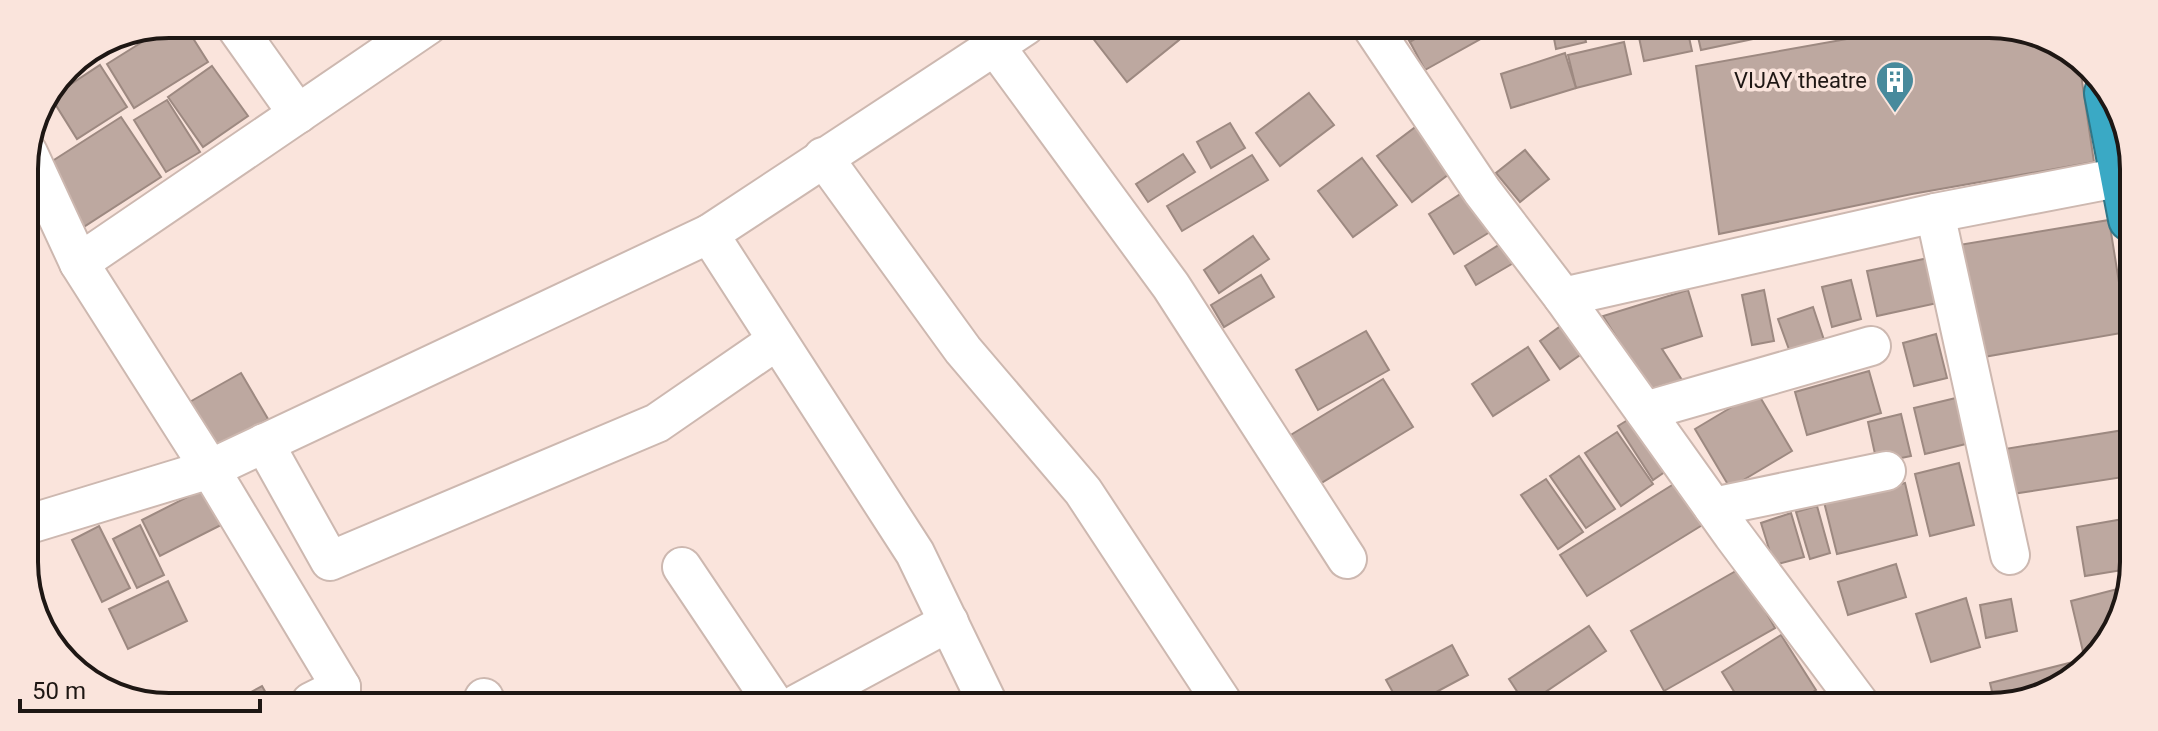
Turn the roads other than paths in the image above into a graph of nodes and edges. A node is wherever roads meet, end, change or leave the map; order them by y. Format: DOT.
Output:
graph roads {
  1 [pos="244,38"];
  2 [pos="409,38"];
  3 [pos="1007,38"];
  4 [pos="1011,38"];
  5 [pos="1379,38"];
  6 [pos="298,114"];
  7 [pos="2114,134"];
  8 [pos="823,157"];
  9 [pos="2119,160"];
  10 [pos="38,175"];
  11 [pos="2120,177"];
  12 [pos="1935,213"];
  13 [pos="709,234"];
  14 [pos="79,263"];
  15 [pos="1563,297"];
  16 [pos="776,341"];
  17 [pos="1871,346"];
  18 [pos="1645,411"];
  19 [pos="264,443"];
  20 [pos="210,469"];
  21 [pos="1886,471"];
  22 [pos="1713,507"];
  23 [pos="38,521"];
  24 [pos="2010,555"];
  25 [pos="1347,559"];
  26 [pos="682,567"];
  27 [pos="949,622"];
  28 [pos="329,693"];
  29 [pos="767,693"];
  30 [pos="817,693"];
  31 [pos="983,693"];
  32 [pos="1216,693"];
  33 [pos="1851,693"];
  1 -- 6 [label="street"];
  2 -- 6 [label="street"];
  3 -- 8 [label="street"];
  4 -- 25 [label="street"];
  5 -- 15 [label="street"];
  6 -- 14 [label="street"];
  7 -- 9 [label="highway"];
  8 -- 13 [label="street"];
  8 -- 32 [label="street"];
  10 -- 14 [label="street"];
  11 -- 12 [label="street"];
  12 -- 15 [label="street"];
  12 -- 24 [label="street"];
  13 -- 16 [label="street"];
  13 -- 19 [label="street"];
  14 -- 20 [label="street"];
  15 -- 18 [label="street"];
  16 -- 19 [label="street"];
  16 -- 27 [label="street"];
  17 -- 18 [label="street"];
  18 -- 22 [label="street"];
  19 -- 20 [label="street"];
  20 -- 23 [label="street"];
  20 -- 28 [label="street"];
  21 -- 22 [label="street"];
  22 -- 33 [label="street"];
  26 -- 29 [label="street"];
  27 -- 30 [label="street"];
  27 -- 31 [label="street"];
}
